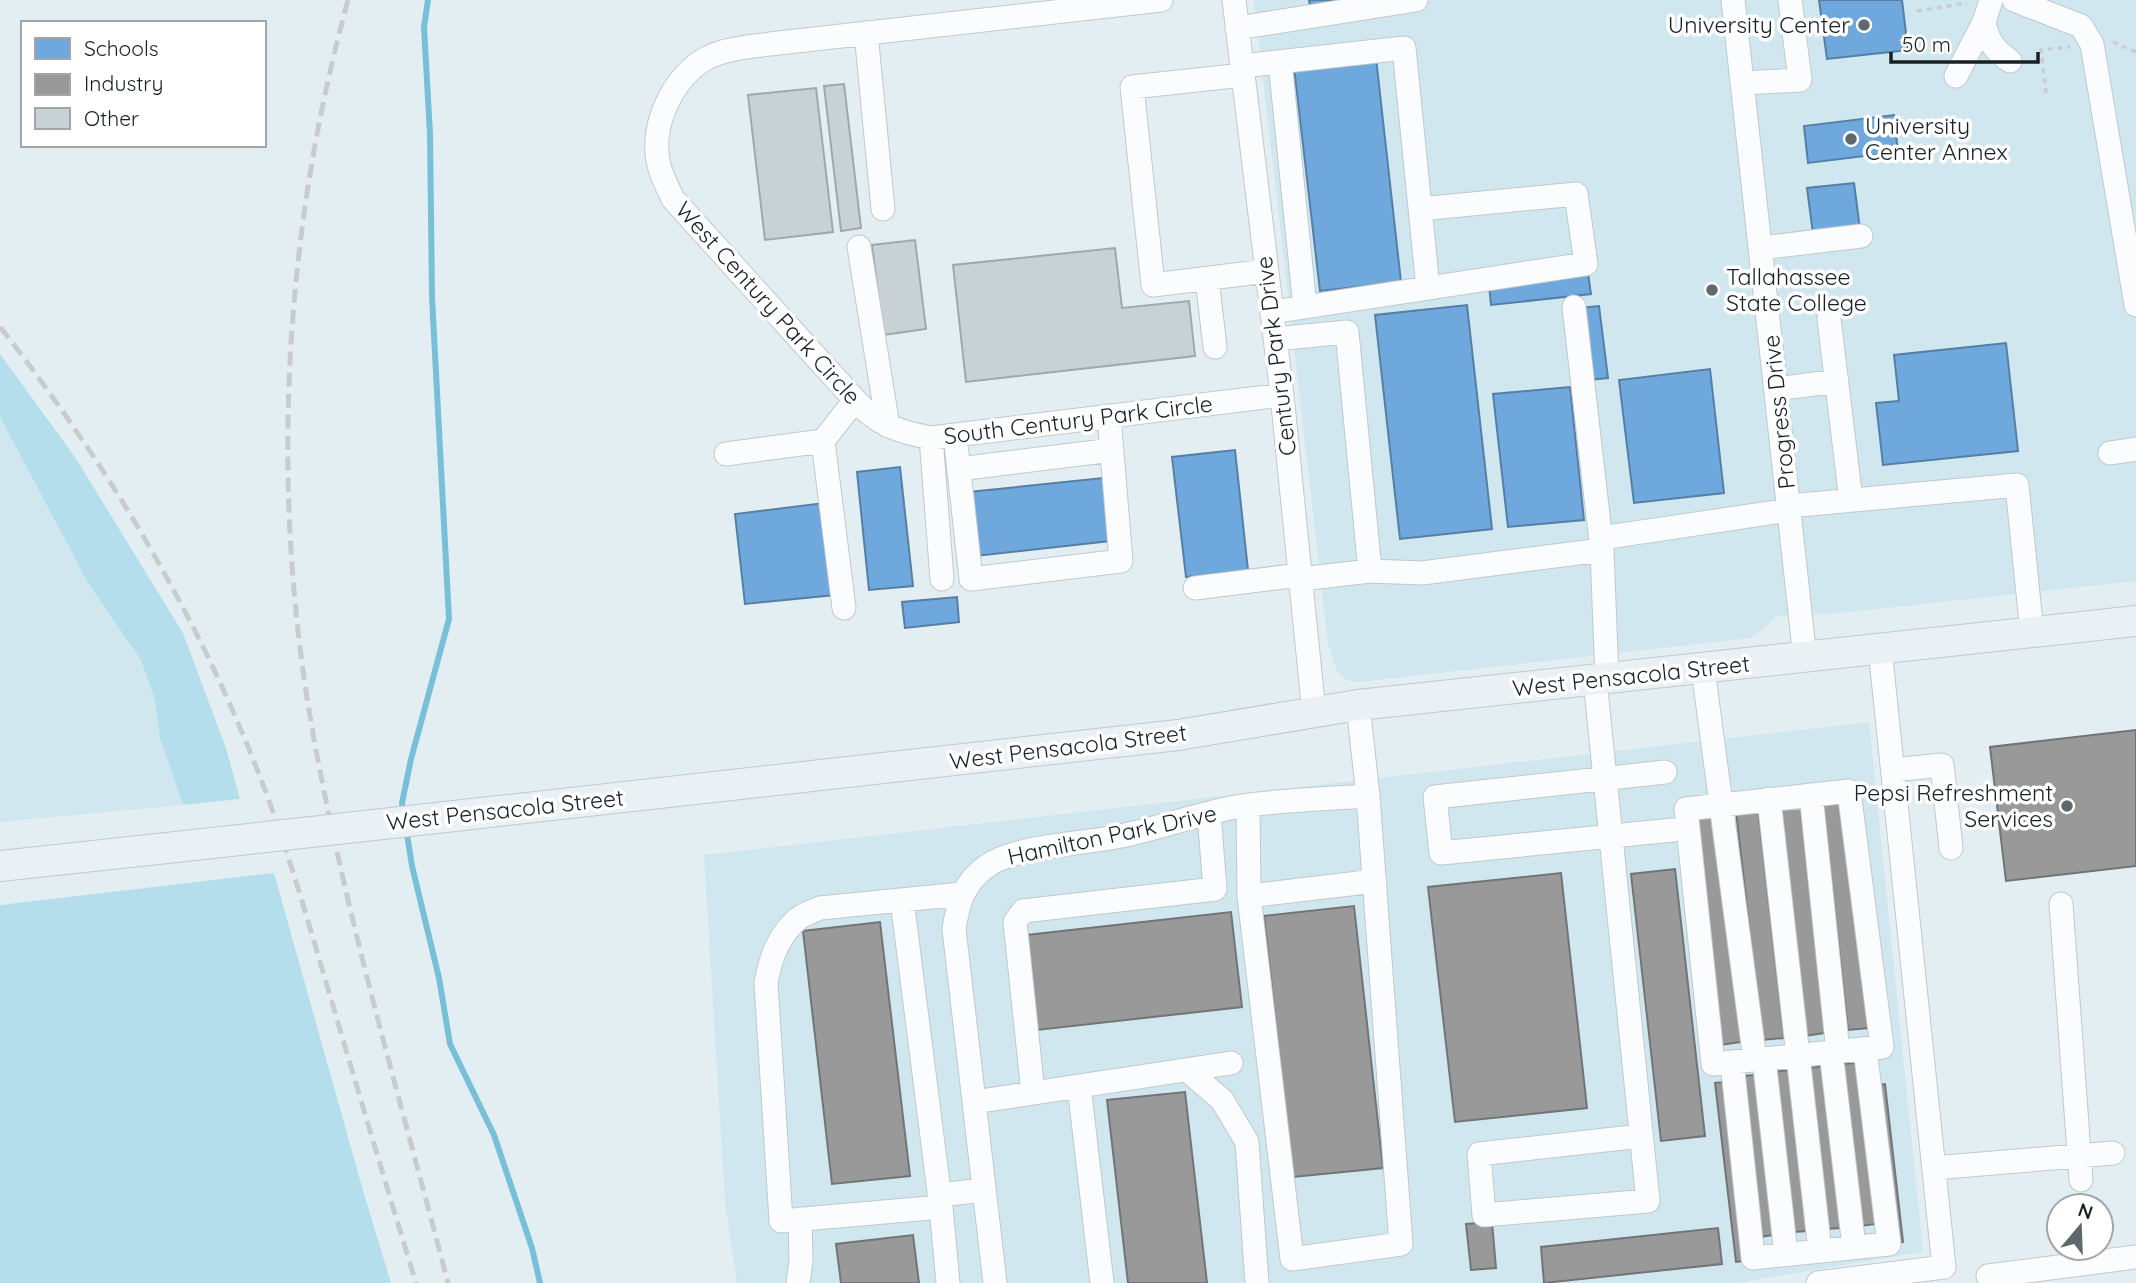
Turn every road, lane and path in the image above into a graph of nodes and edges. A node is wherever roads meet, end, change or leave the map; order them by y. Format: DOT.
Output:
graph roads {
  1 [pos="1161,0"];
  2 [pos="1234,0"];
  3 [pos="1416,0"];
  4 [pos="1733,0"];
  5 [pos="1790,0"];
  6 [pos="2014,0"];
  7 [pos="1981,8"];
  8 [pos="1917,11"];
  9 [pos="1237,28"];
  10 [pos="866,33"];
  11 [pos="2041,50"];
  12 [pos="2010,61"];
  13 [pos="1280,62"];
  14 [pos="1242,70"];
  15 [pos="1956,76"];
  16 [pos="1742,83"];
  17 [pos="2046,93"];
  18 [pos="883,209"];
  19 [pos="1420,209"];
  20 [pos="1861,236"];
  21 [pos="859,247"];
  22 [pos="1761,248"];
  23 [pos="1267,271"];
  24 [pos="1207,279"];
  25 [pos="1428,288"];
  26 [pos="2136,305"];
  27 [pos="1305,307"];
  28 [pos="1574,307"];
  29 [pos="1272,312"];
  30 [pos="1829,319"];
  31 [pos="1275,339"];
  32 [pos="1215,348"];
  33 [pos="1837,381"];
  34 [pos="1776,389"];
  35 [pos="1282,395"];
  36 [pos="855,400"];
  37 [pos="1109,416"];
  38 [pos="883,423"];
  39 [pos="955,435"];
  40 [pos="932,438"];
  41 [pos="823,441"];
  42 [pos="2136,449"];
  43 [pos="1112,450"];
  44 [pos="2110,453"];
  45 [pos="726,454"];
  46 [pos="959,469"];
  47 [pos="1851,500"];
  48 [pos="1790,508"];
  49 [pos="1601,544"];
  50 [pos="1370,571"];
  51 [pos="1301,577"];
  52 [pos="942,579"];
  53 [pos="1195,588"];
  54 [pos="844,608"];
  55 [pos="2136,621"];
  56 [pos="2032,632"];
  57 [pos="1880,649"];
  58 [pos="1805,658"];
  59 [pos="1703,669"];
  60 [pos="1601,679"];
  61 [pos="1358,705"];
  62 [pos="1314,713"];
  63 [pos="1893,770"];
  64 [pos="1665,772"];
  65 [pos="1605,779"];
  66 [pos="1811,795"];
  67 [pos="1368,796"];
  68 [pos="1769,799"];
  69 [pos="1721,805"];
  70 [pos="1248,806"];
  71 [pos="1209,814"];
  72 [pos="1673,830"];
  73 [pos="1611,836"];
  74 [pos="1951,848"];
  75 [pos="0,866"];
  76 [pos="1374,881"];
  77 [pos="962,894"];
  78 [pos="1248,896"];
  79 [pos="902,900"];
  80 [pos="2061,904"];
  81 [pos="1865,1049"];
  82 [pos="1835,1052"];
  83 [pos="1798,1056"];
  84 [pos="1759,1059"];
  85 [pos="1732,1062"];
  86 [pos="1231,1063"];
  87 [pos="1187,1070"];
  88 [pos="1079,1086"];
  89 [pos="1033,1093"];
  90 [pos="974,1102"];
  91 [pos="1641,1136"];
  92 [pos="2113,1153"];
  93 [pos="2079,1155"];
  94 [pos="1934,1168"];
  95 [pos="2081,1180"];
  96 [pos="984,1190"];
  97 [pos="940,1201"];
  98 [pos="791,1220"];
  99 [pos="1854,1247"];
  100 [pos="1820,1251"];
  101 [pos="1786,1254"];
  102 [pos="2136,1257"];
  103 [pos="1988,1276"];
  104 [pos="798,1283"];
  105 [pos="948,1283"];
  106 [pos="995,1283"];
  107 [pos="1102,1283"];
  108 [pos="1257,1283"];
  109 [pos="1818,1283"];
  1 -- 10 [label="street"];
  2 -- 9 [label="street, Century Park Drive"];
  3 -- 9 [label="street"];
  4 -- 16 [label="street, Progress Drive"];
  5 -- 16 [label="street"];
  6 -- 26 [label="street"];
  7 -- 8 [label="path"];
  7 -- 12 [label="street"];
  7 -- 15 [label="street"];
  9 -- 14 [label="street, Century Park Drive"];
  10 -- 18 [label="street"];
  10 -- 36 [label="street, West Century Park Circle"];
  11 -- 17 [label="path"];
  13 -- 14 [label="street"];
  13 -- 19 [label="street"];
  13 -- 27 [label="street"];
  14 -- 23 [label="street, Century Park Drive"];
  14 -- 24 [label="street"];
  16 -- 22 [label="street, Progress Drive"];
  19 -- 25 [label="street"];
  19 -- 25 [label="street"];
  20 -- 22 [label="street"];
  21 -- 38 [label="street"];
  22 -- 34 [label="street, Progress Drive"];
  23 -- 24 [label="street"];
  23 -- 29 [label="street, Century Park Drive"];
  24 -- 32 [label="street"];
  25 -- 27 [label="street"];
  27 -- 29 [label="street"];
  28 -- 49 [label="street"];
  29 -- 31 [label="street, Century Park Drive"];
  30 -- 33 [label="street"];
  31 -- 35 [label="street, Century Park Drive"];
  31 -- 50 [label="street"];
  33 -- 34 [label="street"];
  33 -- 47 [label="street"];
  34 -- 48 [label="street, Progress Drive"];
  35 -- 37 [label="street, South Century Park Circle"];
  35 -- 51 [label="street, Century Park Drive"];
  36 -- 38 [label="street, West Century Park Circle"];
  36 -- 41 [label="street"];
  37 -- 39 [label="street, South Century Park Circle"];
  37 -- 43 [label="street"];
  38 -- 40 [label="street, South Century Park Circle"];
  39 -- 40 [label="street, South Century Park Circle"];
  39 -- 46 [label="street"];
  40 -- 52 [label="street"];
  41 -- 45 [label="street"];
  41 -- 54 [label="street"];
  42 -- 44 [label="street"];
  43 -- 46 [label="street"];
  43 -- 46 [label="street"];
  47 -- 48 [label="street"];
  47 -- 56 [label="street"];
  48 -- 49 [label="street"];
  48 -- 58 [label="street, Progress Drive"];
  49 -- 50 [label="street"];
  49 -- 60 [label="street"];
  50 -- 51 [label="street"];
  51 -- 53 [label="street"];
  51 -- 62 [label="street, Century Park Drive"];
  55 -- 56 [label="main road, West Pensacola Street"];
  56 -- 57 [label="main road, West Pensacola Street"];
  57 -- 58 [label="main road, West Pensacola Street"];
  57 -- 63 [label="street"];
  58 -- 59 [label="main road, West Pensacola Street"];
  59 -- 60 [label="main road, West Pensacola Street"];
  59 -- 69 [label="street"];
  60 -- 61 [label="main road, West Pensacola Street"];
  60 -- 65 [label="street"];
  61 -- 62 [label="main road, West Pensacola Street"];
  61 -- 67 [label="street"];
  62 -- 75 [label="main road, West Pensacola Street, bridge"];
  63 -- 74 [label="street"];
  63 -- 94 [label="street"];
  64 -- 65 [label="street"];
  65 -- 73 [label="street"];
  65 -- 73 [label="street"];
  66 -- 68 [label="street"];
  66 -- 81 [label="street"];
  66 -- 82 [label="street"];
  67 -- 70 [label="street, Hamilton Park Drive"];
  67 -- 76 [label="street"];
  68 -- 69 [label="street"];
  68 -- 83 [label="street"];
  69 -- 84 [label="street"];
  69 -- 85 [label="street"];
  70 -- 71 [label="street, Hamilton Park Drive"];
  70 -- 78 [label="street"];
  71 -- 77 [label="street, Hamilton Park Drive"];
  71 -- 89 [label="street"];
  72 -- 73 [label="street"];
  73 -- 91 [label="street"];
  76 -- 78 [label="street"];
  76 -- 78 [label="street"];
  77 -- 79 [label="street"];
  77 -- 90 [label="street, Hamilton Park Drive"];
  79 -- 97 [label="street"];
  79 -- 98 [label="street"];
  80 -- 93 [label="street"];
  81 -- 82 [label="street"];
  81 -- 99 [label="street"];
  82 -- 83 [label="street"];
  82 -- 99 [label="street"];
  83 -- 84 [label="street"];
  83 -- 100 [label="street"];
  84 -- 85 [label="street"];
  84 -- 101 [label="street"];
  85 -- 101 [label="street"];
  86 -- 87 [label="street"];
  87 -- 88 [label="street"];
  87 -- 108 [label="street"];
  88 -- 89 [label="street"];
  88 -- 107 [label="street"];
  89 -- 90 [label="street"];
  90 -- 96 [label="street, Hamilton Park Drive"];
  91 -- 91 [label="street"];
  92 -- 93 [label="street"];
  93 -- 94 [label="street"];
  93 -- 95 [label="street"];
  94 -- 109 [label="street"];
  96 -- 97 [label="street"];
  96 -- 106 [label="street, Hamilton Park Drive"];
  97 -- 98 [label="street"];
  97 -- 105 [label="street"];
  98 -- 104 [label="street"];
  99 -- 100 [label="street"];
  100 -- 101 [label="street"];
  102 -- 103 [label="street"];
}
